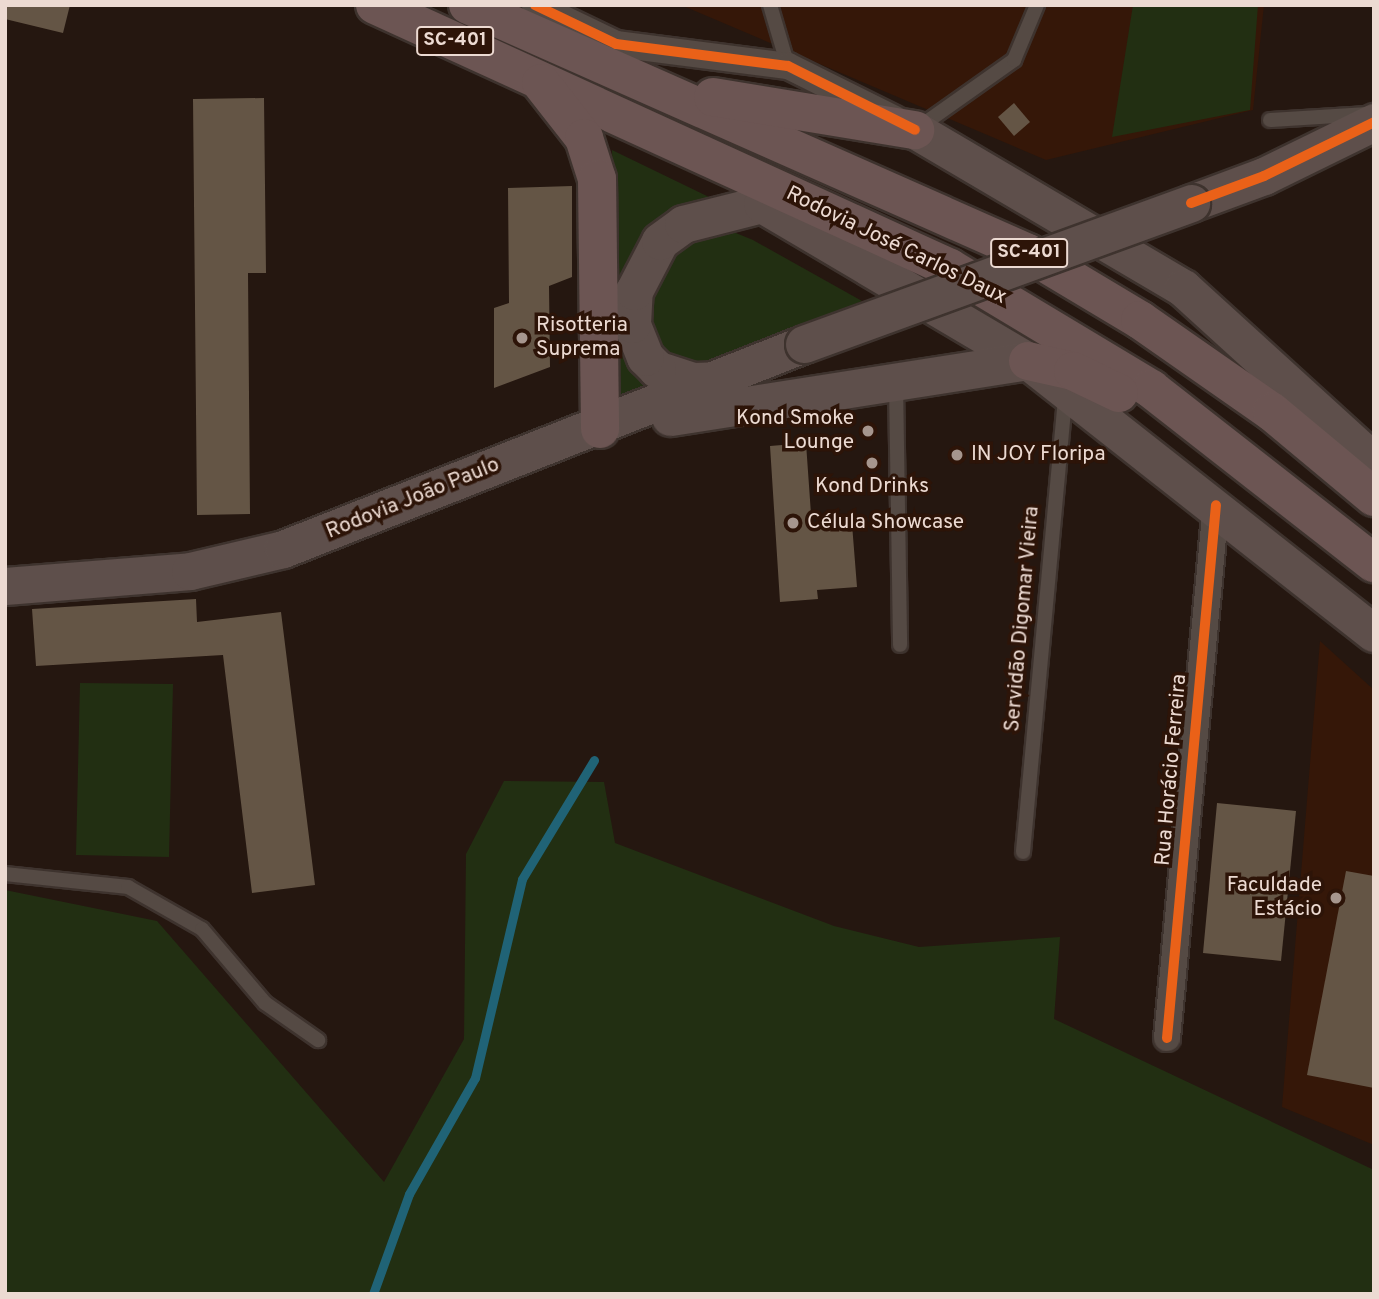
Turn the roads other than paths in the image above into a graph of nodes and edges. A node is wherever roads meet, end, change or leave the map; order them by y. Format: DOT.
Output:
graph roads {
  1 [pos="375,5"];
  2 [pos="468,5"];
  3 [pos="535,5"];
  4 [pos="770,5"];
  5 [pos="1037,5"];
  6 [pos="568,14"];
  7 [pos="789,66"];
  8 [pos="536,76"];
  9 [pos="642,84"];
  10 [pos="1374,114"];
  11 [pos="1270,120"];
  12 [pos="1374,122"];
  13 [pos="915,130"];
  14 [pos="715,160"];
  15 [pos="762,204"];
  16 [pos="1028,361"];
  17 [pos="895,379"];
  18 [pos="723,380"];
  19 [pos="1066,390"];
  20 [pos="600,429"];
  21 [pos="1228,447"];
  22 [pos="1374,462"];
  23 [pos="1374,497"];
  24 [pos="1216,505"];
  25 [pos="1374,563"];
  26 [pos="5,586"];
  27 [pos="1374,633"];
  28 [pos="900,645"];
  29 [pos="1023,852"];
  30 [pos="5,874"];
  31 [pos="1167,1038"];
  32 [pos="318,1040"];
  1 -- 8 [label="highway, Rodovia José Carlos Daux / SC-401"];
  2 -- 9 [label="highway, Rodovia José Carlos Daux / SC-401"];
  3 -- 6 [label="street"];
  4 -- 7 [label="lane"];
  5 -- 13 [label="lane"];
  6 -- 7 [label="street"];
  7 -- 13 [label="street"];
  8 -- 14 [label="highway, Rodovia José Carlos Daux / SC-401"];
  8 -- 20 [label="highway"];
  9 -- 13 [label="highway"];
  9 -- 23 [label="highway, Rodovia José Carlos Daux / SC-401"];
  10 -- 11 [label="lane"];
  12 -- 18 [label="main road, Rodovia João Paulo, bridge"];
  13 -- 22 [label="main road"];
  14 -- 15 [label="highway"];
  14 -- 21 [label="highway, Rodovia José Carlos Daux / SC-401"];
  15 -- 16 [label="main road"];
  15 -- 18 [label="main road"];
  16 -- 17 [label="main road"];
  16 -- 19 [label="main road"];
  16 -- 21 [label="highway"];
  17 -- 20 [label="main road"];
  17 -- 28 [label="lane"];
  18 -- 20 [label="main road, Rodovia João Paulo"];
  19 -- 24 [label="main road"];
  19 -- 29 [label="lane, Servidão Digomar Vieira"];
  20 -- 26 [label="main road, Rodovia João Paulo"];
  21 -- 25 [label="highway, Rodovia José Carlos Daux / SC-401"];
  24 -- 27 [label="main road"];
  24 -- 31 [label="street, Rua Horácio Ferreira"];
  30 -- 32 [label="lane"];
}
